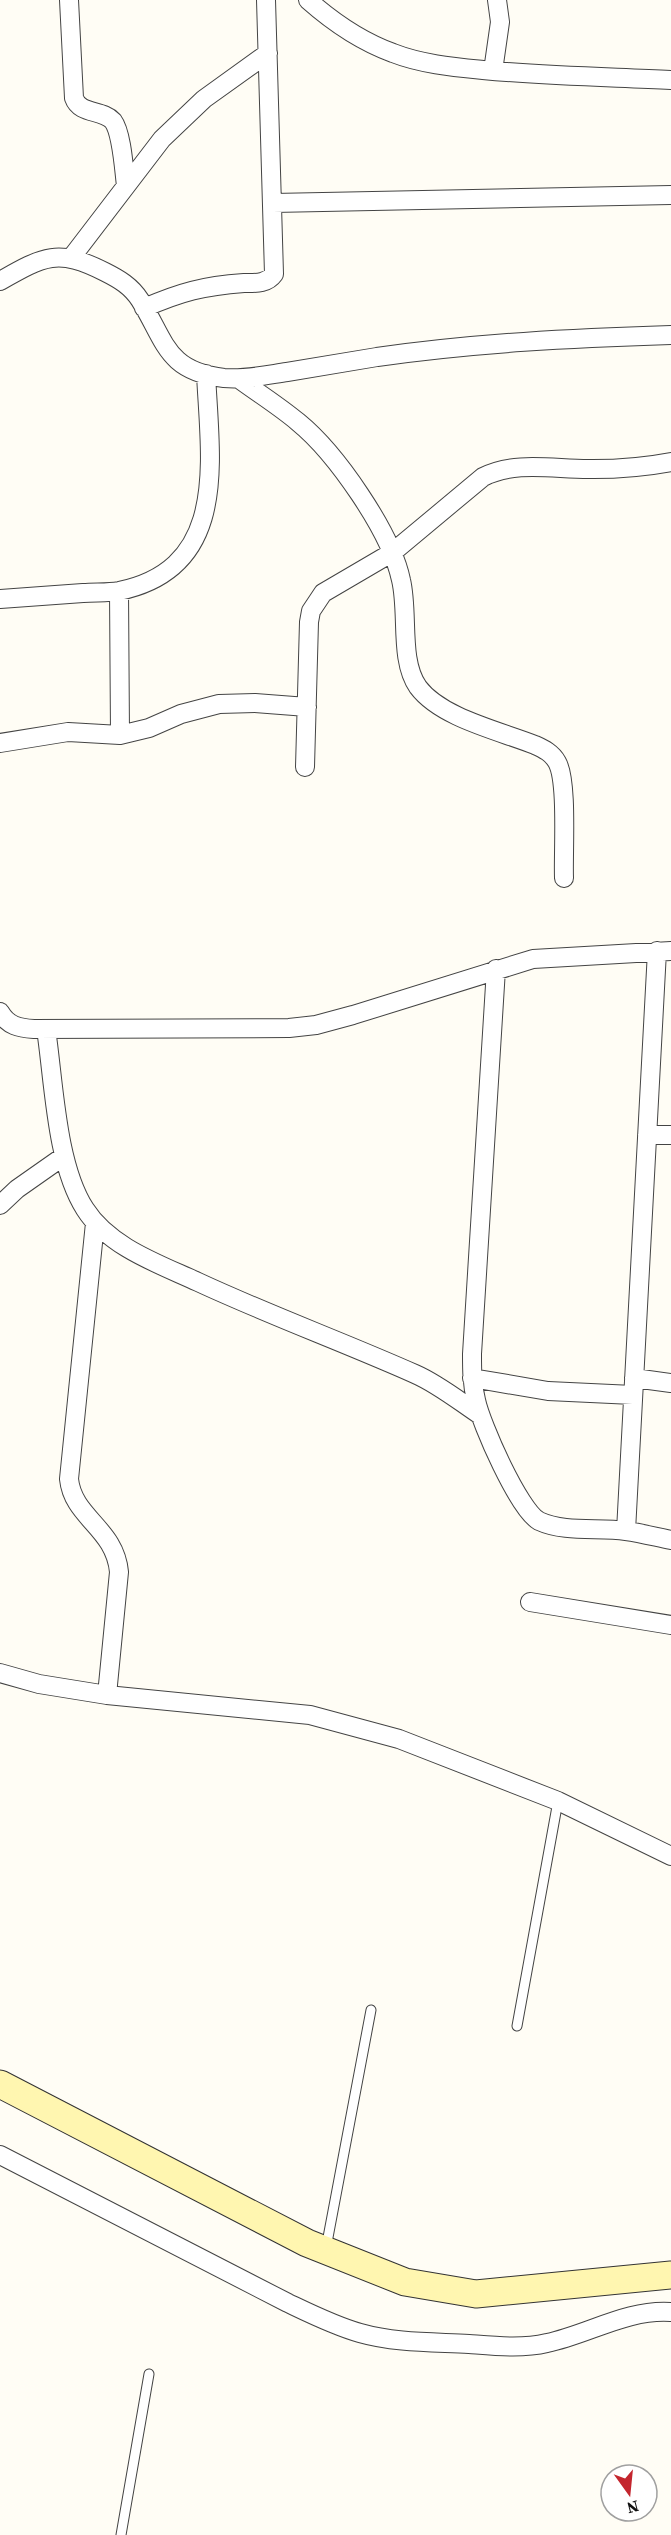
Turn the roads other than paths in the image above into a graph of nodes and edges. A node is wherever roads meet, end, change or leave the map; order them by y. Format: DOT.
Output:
graph roads {
  1 [pos="69,0"];
  2 [pos="266,0"];
  3 [pos="308,0"];
  4 [pos="497,0"];
  5 [pos="268,53"];
  6 [pos="492,71"];
  7 [pos="671,80"];
  8 [pos="126,186"];
  9 [pos="671,195"];
  10 [pos="273,203"];
  11 [pos="71,258"];
  12 [pos="0,281"];
  13 [pos="144,308"];
  14 [pos="671,335"];
  15 [pos="206,374"];
  16 [pos="239,379"];
  17 [pos="671,462"];
  18 [pos="393,552"];
  19 [pos="119,591"];
  20 [pos="0,599"];
  21 [pos="307,706"];
  22 [pos="120,735"];
  23 [pos="0,743"];
  24 [pos="305,767"];
  25 [pos="564,878"];
  26 [pos="664,951"];
  27 [pos="496,969"];
  28 [pos="2,1019"];
  29 [pos="46,1029"];
  30 [pos="647,1135"];
  31 [pos="671,1135"];
  32 [pos="64,1156"];
  33 [pos="0,1205"];
  34 [pos="95,1223"];
  35 [pos="472,1378"];
  36 [pos="671,1383"];
  37 [pos="633,1387"];
  38 [pos="480,1415"];
  39 [pos="626,1531"];
  40 [pos="671,1540"];
  41 [pos="530,1602"];
  42 [pos="671,1625"];
  43 [pos="0,1673"];
  44 [pos="107,1695"];
  45 [pos="558,1801"];
  46 [pos="671,1856"];
  47 [pos="371,2010"];
  48 [pos="517,2026"];
  49 [pos="0,2084"];
  50 [pos="0,2155"];
  51 [pos="326,2251"];
  52 [pos="671,2275"];
  53 [pos="671,2312"];
  54 [pos="149,2374"];
  55 [pos="121,2535"];
  1 -- 8 [label="street"];
  2 -- 5 [label="street"];
  3 -- 6 [label="street"];
  4 -- 6 [label="street"];
  5 -- 8 [label="street"];
  5 -- 10 [label="street"];
  6 -- 7 [label="street"];
  8 -- 11 [label="street"];
  9 -- 10 [label="street"];
  10 -- 13 [label="street"];
  11 -- 12 [label="street"];
  11 -- 13 [label="street"];
  13 -- 15 [label="street"];
  14 -- 16 [label="street"];
  15 -- 16 [label="street"];
  15 -- 19 [label="street"];
  16 -- 18 [label="street"];
  17 -- 18 [label="street"];
  18 -- 21 [label="street"];
  18 -- 25 [label="street"];
  19 -- 20 [label="street"];
  19 -- 22 [label="street"];
  21 -- 22 [label="street"];
  21 -- 24 [label="street"];
  22 -- 23 [label="street"];
  26 -- 27 [label="street"];
  26 -- 30 [label="street"];
  27 -- 29 [label="street"];
  27 -- 35 [label="street"];
  28 -- 29 [label="street"];
  29 -- 32 [label="street"];
  30 -- 31 [label="street"];
  30 -- 37 [label="street"];
  32 -- 33 [label="street"];
  32 -- 34 [label="street"];
  34 -- 38 [label="street"];
  34 -- 44 [label="street"];
  35 -- 37 [label="street"];
  35 -- 38 [label="street"];
  36 -- 37 [label="street"];
  37 -- 39 [label="street"];
  38 -- 39 [label="street"];
  39 -- 40 [label="street"];
  41 -- 42 [label="street"];
  43 -- 44 [label="street"];
  44 -- 45 [label="street"];
  45 -- 46 [label="street"];
  45 -- 48 [label="lane"];
  47 -- 51 [label="lane"];
  49 -- 51 [label="main road"];
  50 -- 53 [label="street"];
  51 -- 52 [label="main road"];
  54 -- 55 [label="lane"];
}
